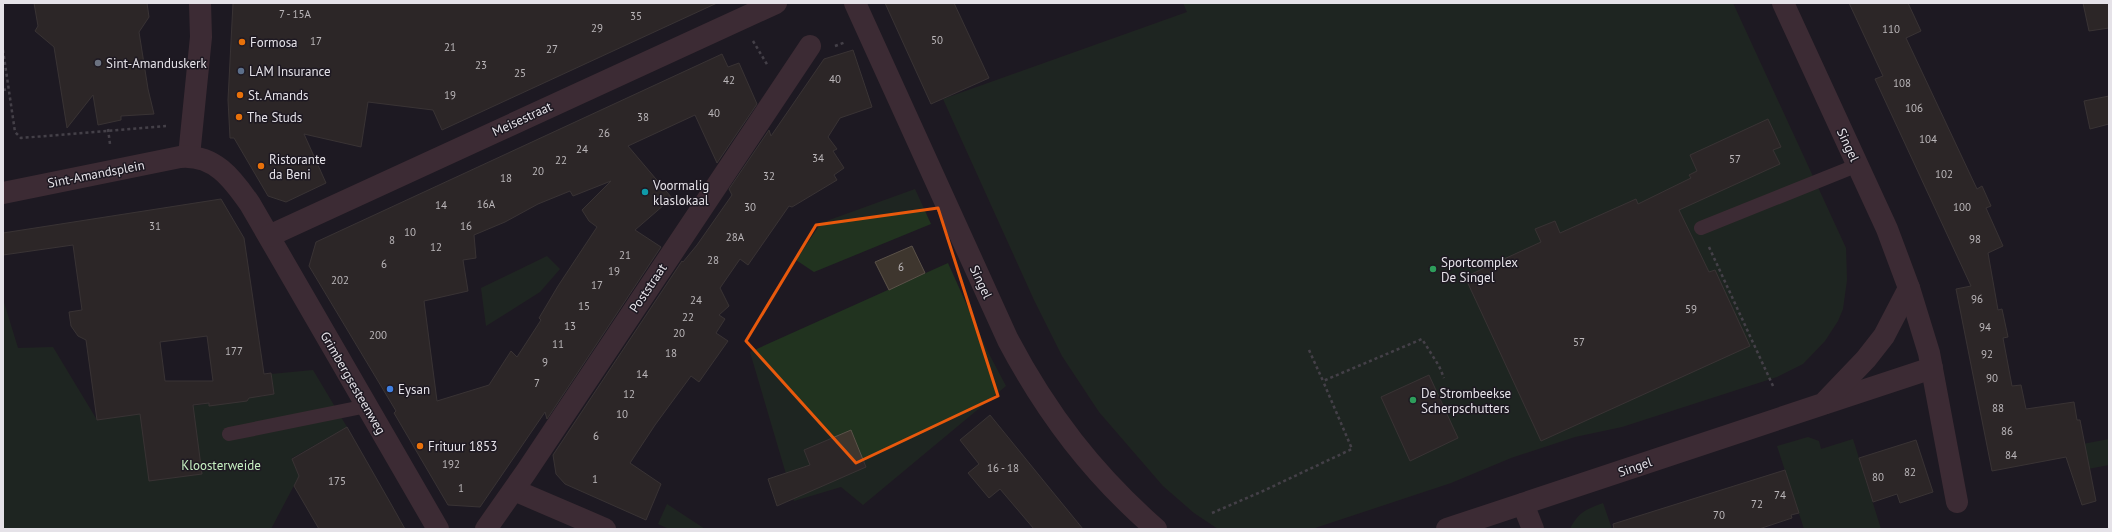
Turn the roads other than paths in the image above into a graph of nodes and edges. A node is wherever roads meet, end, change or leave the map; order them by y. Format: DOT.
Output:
graph roads {
  1 [pos="200,3"];
  2 [pos="776,3"];
  3 [pos="855,3"];
  4 [pos="1783,3"];
  5 [pos="810,46"];
  6 [pos="189,156"];
  7 [pos="1858,165"];
  8 [pos="3,193"];
  9 [pos="1701,228"];
  10 [pos="269,236"];
  11 [pos="1909,288"];
  12 [pos="1932,368"];
  13 [pos="1823,404"];
  14 [pos="367,406"];
  15 [pos="229,434"];
  16 [pos="514,490"];
  17 [pos="1957,502"];
  18 [pos="1523,504"];
  19 [pos="438,529"];
  20 [pos="486,529"];
  21 [pos="605,529"];
  22 [pos="1156,529"];
  23 [pos="1447,529"];
  24 [pos="1533,529"];
  1 -- 6 [label="street"];
  2 -- 10 [label="street, Meisestraat"];
  3 -- 22 [label="street, Singel"];
  4 -- 7 [label="street, Singel"];
  5 -- 16 [label="street, Poststraat"];
  6 -- 8 [label="street, Sint-Amandsplein"];
  6 -- 10 [label="street, Sint-Amandsplein"];
  7 -- 9 [label="lane"];
  7 -- 11 [label="street, Singel"];
  10 -- 14 [label="street, Grimbergsesteenweg"];
  11 -- 12 [label="street, Singel"];
  11 -- 13 [label="street, Singel"];
  12 -- 13 [label="street, Singel"];
  12 -- 17 [label="street, Singel"];
  13 -- 18 [label="street, Singel"];
  14 -- 15 [label="lane"];
  14 -- 19 [label="street, Grimbergsesteenweg"];
  16 -- 20 [label="street, Poststraat"];
  16 -- 21 [label="street"];
  18 -- 23 [label="street, Singel"];
  18 -- 24 [label="street"];
}
